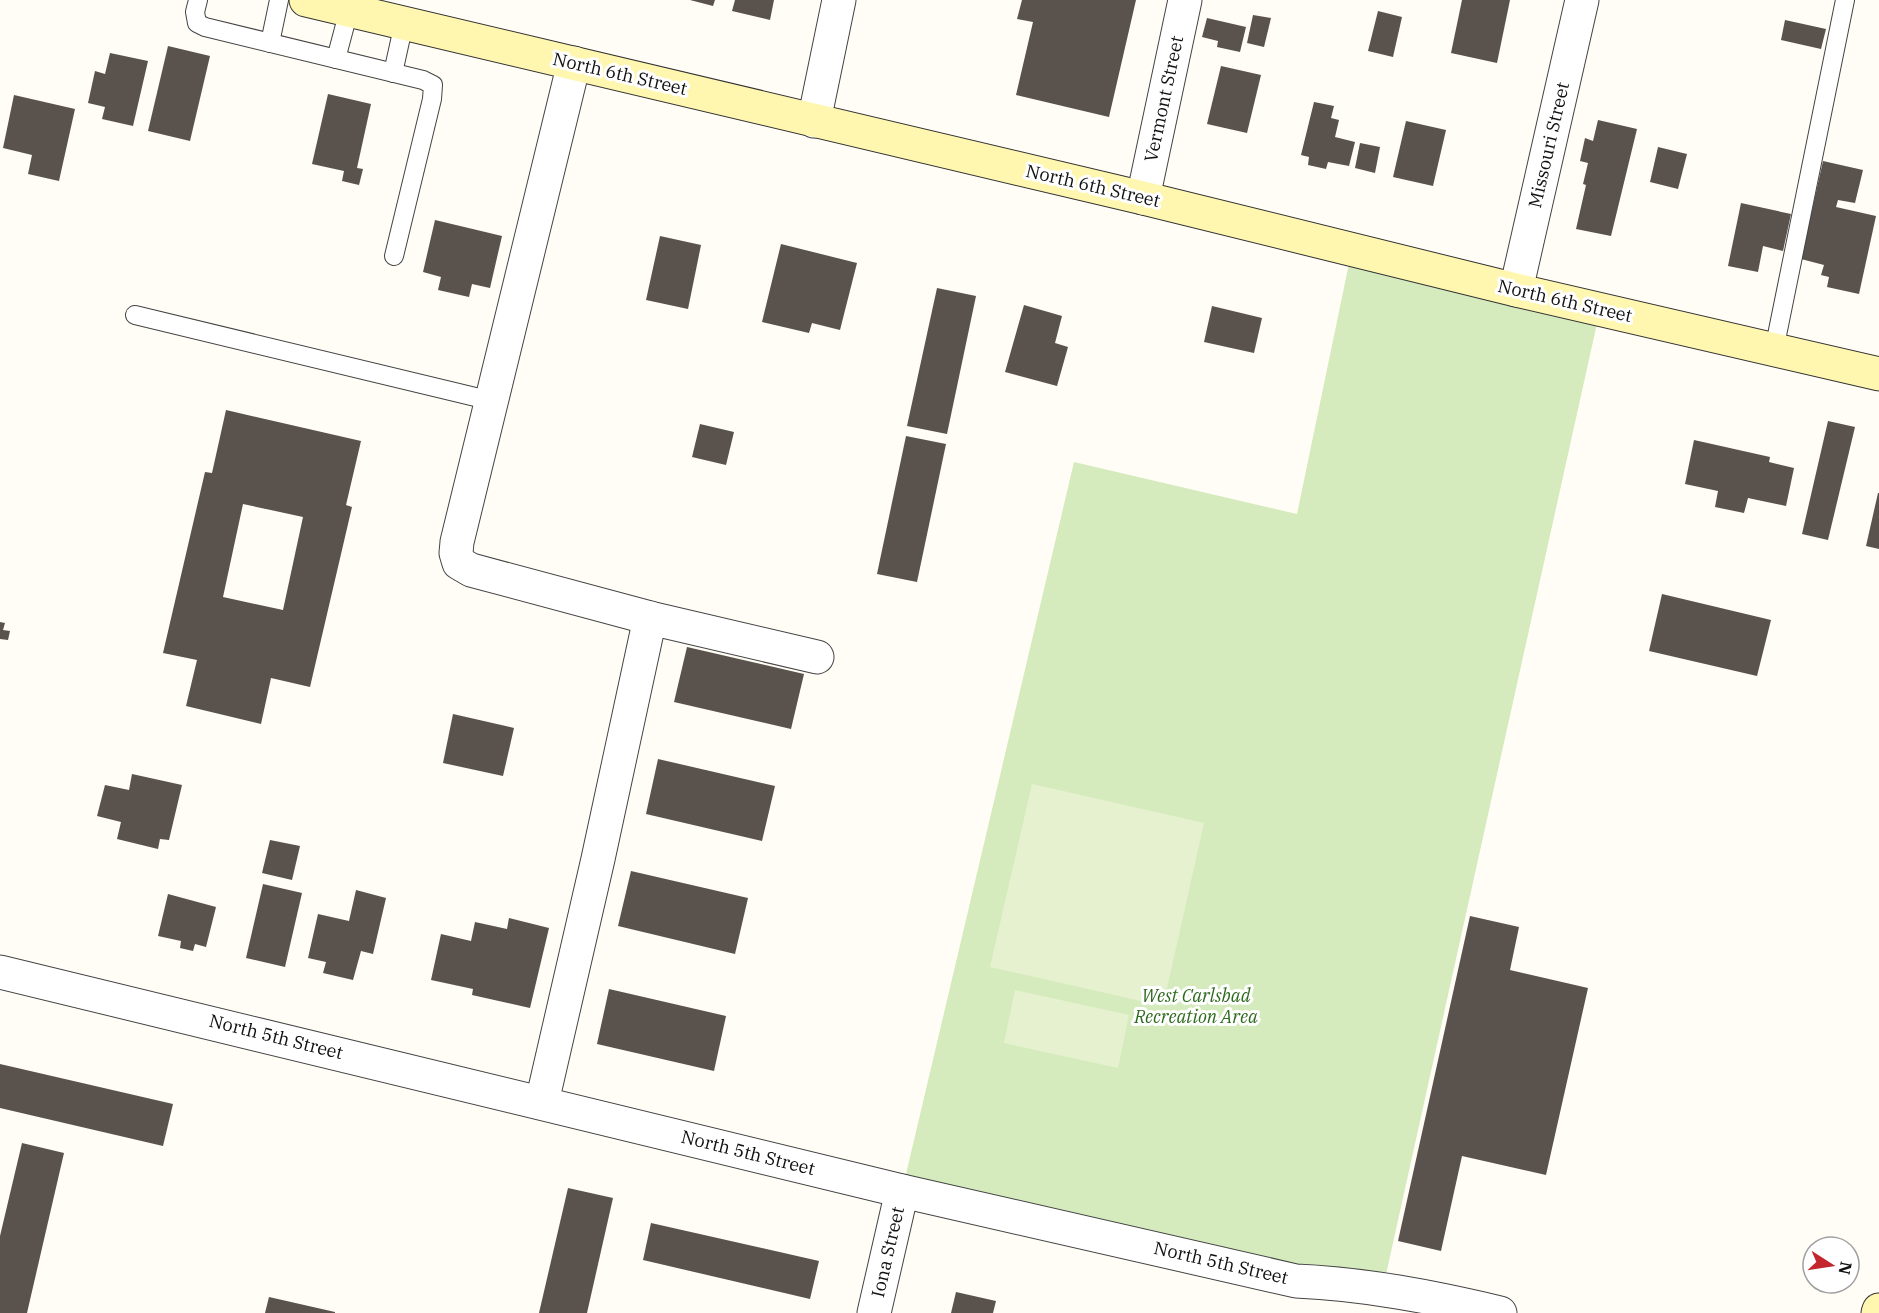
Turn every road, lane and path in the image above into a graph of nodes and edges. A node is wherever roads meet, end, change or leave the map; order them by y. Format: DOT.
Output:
graph roads {
  1 [pos="198,0"];
  2 [pos="279,0"];
  3 [pos="306,0"];
  4 [pos="839,0"];
  5 [pos="1185,0"];
  6 [pos="1582,0"];
  7 [pos="1845,0"];
  8 [pos="349,10"];
  9 [pos="404,23"];
  10 [pos="270,43"];
  11 [pos="336,59"];
  12 [pos="574,63"];
  13 [pos="393,73"];
  14 [pos="814,121"];
  15 [pos="1143,198"];
  16 [pos="394,256"];
  17 [pos="1516,290"];
  18 [pos="135,315"];
  19 [pos="1774,350"];
  20 [pos="1879,374"];
  21 [pos="492,401"];
  22 [pos="650,618"];
  23 [pos="817,657"];
  24 [pos="0,972"];
  25 [pos="542,1102"];
  26 [pos="902,1191"];
  27 [pos="874,1313"];
  28 [pos="1500,1313"];
  1 -- 10 [label="lane"];
  2 -- 10 [label="lane"];
  3 -- 8 [label="street, North 6th Street"];
  4 -- 14 [label="street"];
  5 -- 15 [label="street, Vermont Street"];
  6 -- 17 [label="street, Missouri Street"];
  7 -- 19 [label="lane"];
  8 -- 9 [label="street, North 6th Street"];
  8 -- 11 [label="lane"];
  9 -- 12 [label="street, North 6th Street"];
  9 -- 13 [label="lane"];
  10 -- 11 [label="lane"];
  11 -- 13 [label="lane"];
  12 -- 14 [label="street, North 6th Street"];
  12 -- 21 [label="street"];
  13 -- 16 [label="lane"];
  14 -- 15 [label="street, North 6th Street"];
  15 -- 17 [label="street, North 6th Street"];
  17 -- 19 [label="street, North 6th Street"];
  18 -- 21 [label="lane"];
  19 -- 20 [label="street, North 6th Street"];
  21 -- 22 [label="street"];
  22 -- 23 [label="street"];
  22 -- 25 [label="street"];
  24 -- 25 [label="street, North 5th Street"];
  25 -- 26 [label="street, North 5th Street"];
  26 -- 27 [label="street, Iona Street"];
  26 -- 28 [label="street, North 5th Street"];
}
